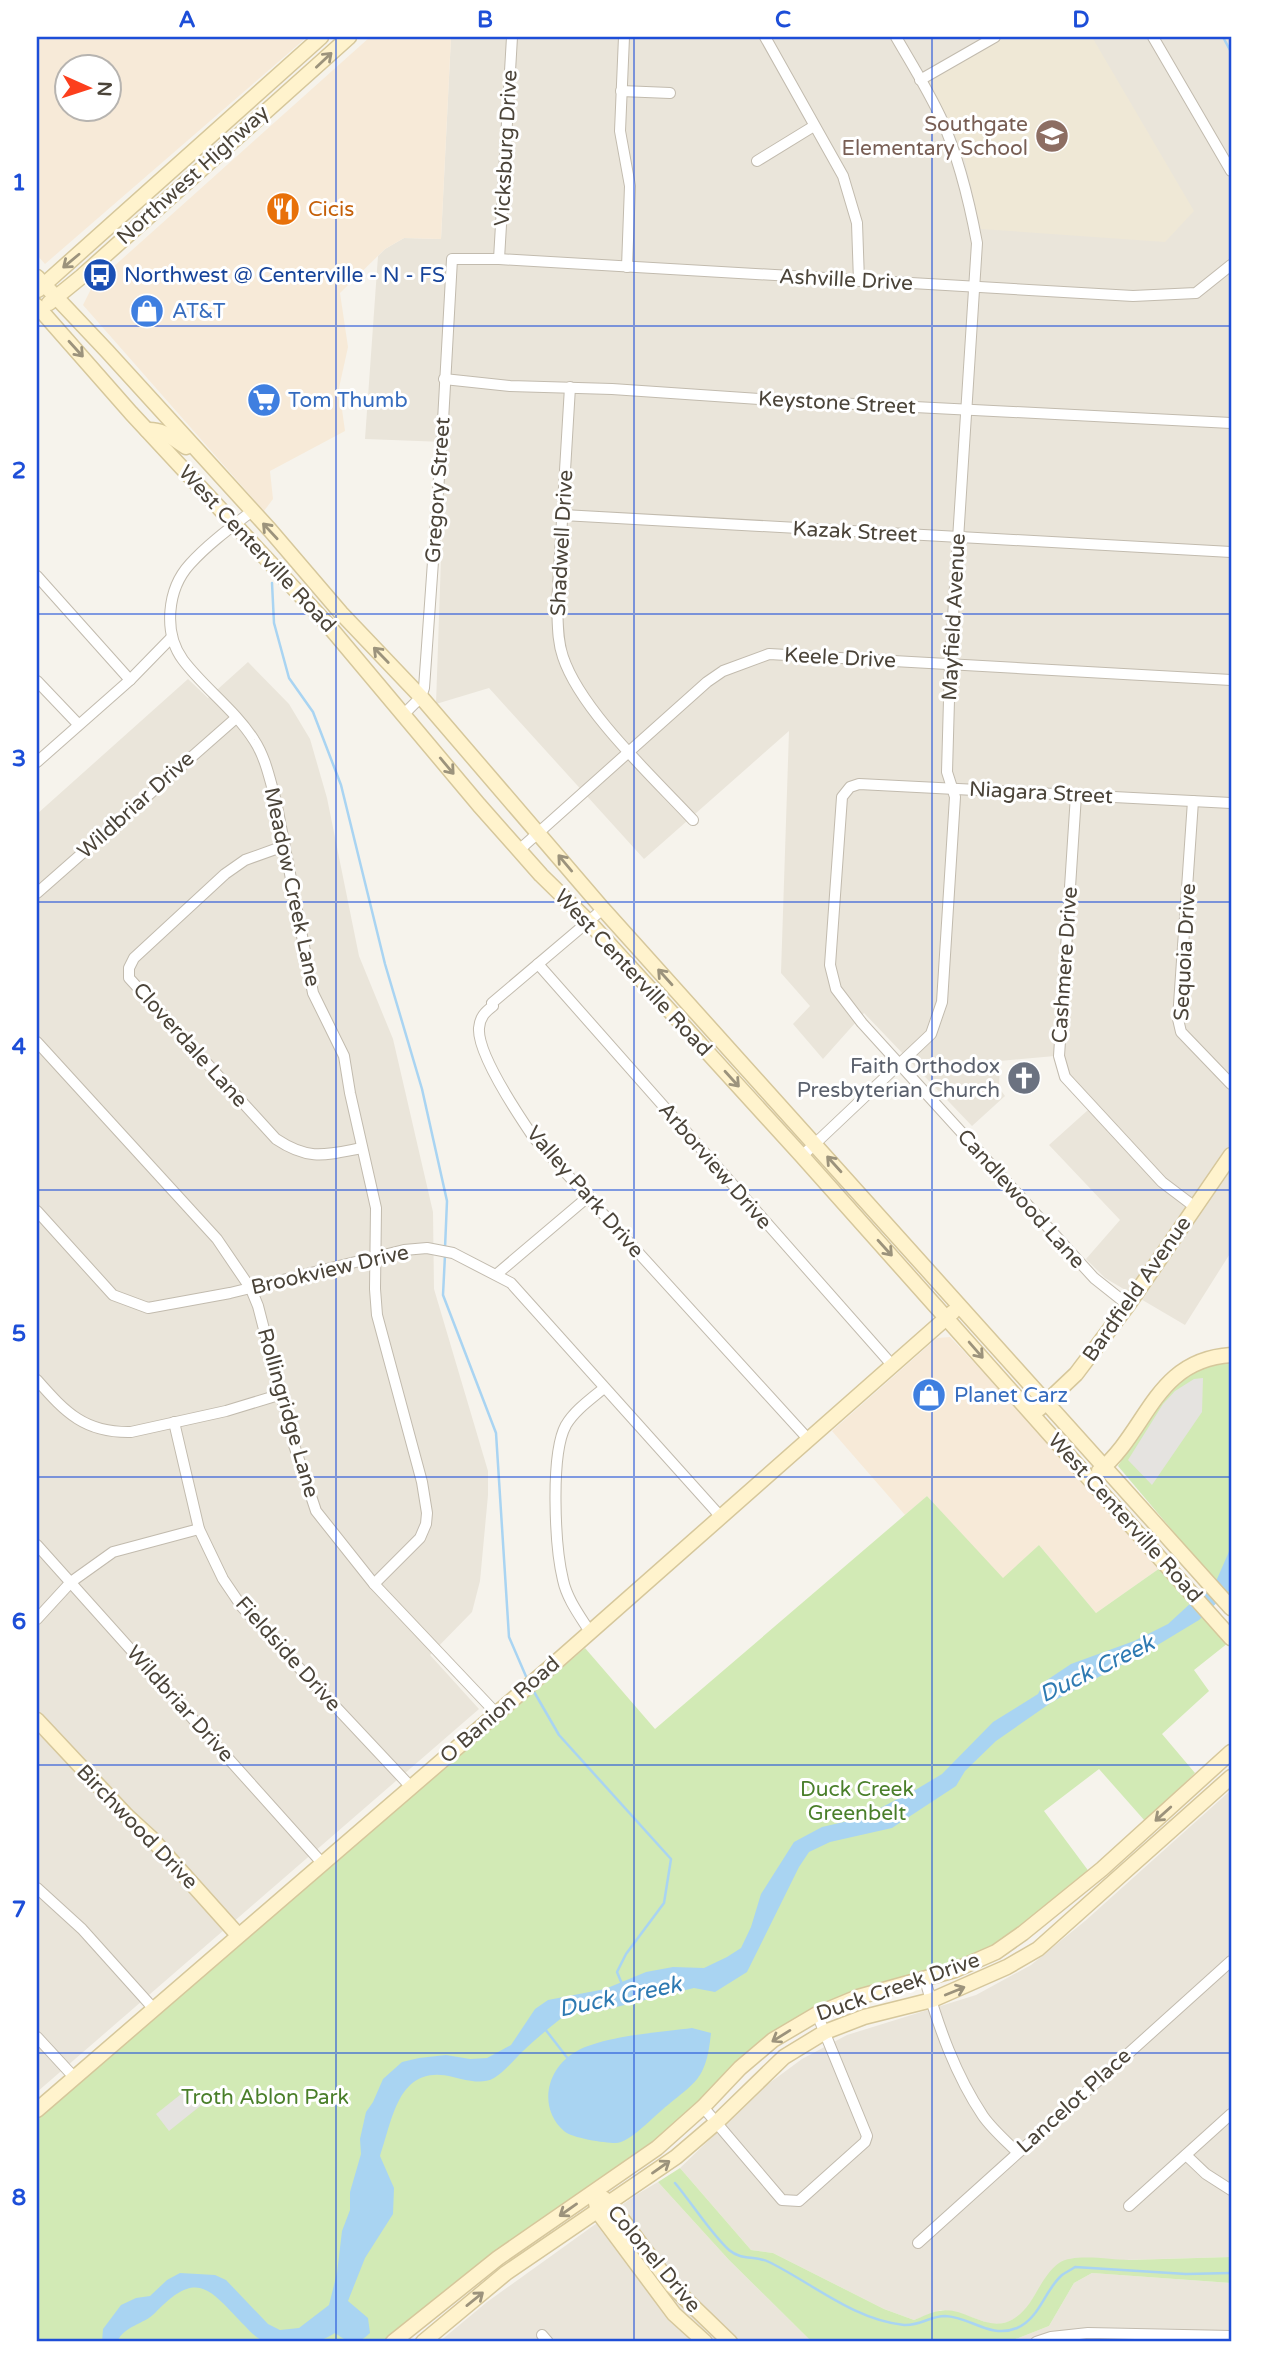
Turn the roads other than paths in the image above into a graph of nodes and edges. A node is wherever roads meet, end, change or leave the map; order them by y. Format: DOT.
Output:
graph roads {
  1 [pos="321,37"];
  2 [pos="349,37"];
  3 [pos="512,37"];
  4 [pos="624,37"];
  5 [pos="765,37"];
  6 [pos="896,37"];
  7 [pos="995,37"];
  8 [pos="1153,37"];
  9 [pos="281,70"];
  10 [pos="920,80"];
  11 [pos="299,84"];
  12 [pos="621,91"];
  13 [pos="670,93"];
  14 [pos="814,127"];
  15 [pos="186,160"];
  16 [pos="757,161"];
  17 [pos="1231,171"];
  18 [pos="196,173"];
  19 [pos="452,259"];
  20 [pos="499,260"];
  21 [pos="1231,265"];
  22 [pos="627,267"];
  23 [pos="859,281"];
  24 [pos="39,284"];
  25 [pos="974,287"];
  26 [pos="57,297"];
  27 [pos="38,309"];
  28 [pos="444,379"];
  29 [pos="570,387"];
  30 [pos="965,409"];
  31 [pos="131,413"];
  32 [pos="166,416"];
  33 [pos="1231,423"];
  34 [pos="147,430"];
  35 [pos="200,454"];
  36 [pos="251,512"];
  37 [pos="563,515"];
  38 [pos="234,525"];
  39 [pos="958,538"];
  40 [pos="1231,552"];
  41 [pos="37,576"];
  42 [pos="341,613"];
  43 [pos="328,625"];
  44 [pos="172,637"];
  45 [pos="950,664"];
  46 [pos="130,680"];
  47 [pos="1231,680"];
  48 [pos="37,681"];
  49 [pos="421,697"];
  50 [pos="404,714"];
  51 [pos="236,718"];
  52 [pos="78,724"];
  53 [pos="629,751"];
  54 [pos="37,762"];
  55 [pos="850,787"];
  56 [pos="953,788"];
  57 [pos="1076,794"];
  58 [pos="1193,801"];
  59 [pos="1231,803"];
  60 [pos="693,820"];
  61 [pos="539,832"];
  62 [pos="284,846"];
  63 [pos="519,850"];
  64 [pos="37,893"];
  65 [pos="603,909"];
  66 [pos="589,922"];
  67 [pos="538,964"];
  68 [pos="37,1042"];
  69 [pos="900,1064"];
  70 [pos="1231,1084"];
  71 [pos="816,1144"];
  72 [pos="362,1147"];
  73 [pos="1231,1155"];
  74 [pos="802,1156"];
  75 [pos="589,1196"];
  76 [pos="1195,1207"];
  77 [pos="37,1211"];
  78 [pos="376,1258"];
  79 [pos="497,1274"];
  80 [pos="251,1289"];
  81 [pos="1128,1305"];
  82 [pos="960,1307"];
  83 [pos="948,1317"];
  84 [pos="1231,1355"];
  85 [pos="893,1366"];
  86 [pos="37,1380"];
  87 [pos="604,1388"];
  88 [pos="282,1394"];
  89 [pos="1045,1403"];
  90 [pos="1033,1414"];
  91 [pos="174,1422"];
  92 [pos="809,1440"];
  93 [pos="1104,1466"];
  94 [pos="1090,1478"];
  95 [pos="721,1517"];
  96 [pos="199,1529"];
  97 [pos="37,1545"];
  98 [pos="71,1582"];
  99 [pos="374,1584"];
  100 [pos="1231,1608"];
  101 [pos="37,1619"];
  102 [pos="590,1632"];
  103 [pos="1228,1635"];
  104 [pos="496,1713"];
  105 [pos="37,1720"];
  106 [pos="1231,1752"];
  107 [pos="1231,1777"];
  108 [pos="411,1787"];
  109 [pos="1192,1787"];
  110 [pos="1205,1801"];
  111 [pos="322,1863"];
  112 [pos="1102,1869"];
  113 [pos="1113,1882"];
  114 [pos="37,1888"];
  115 [pos="238,1935"];
  116 [pos="1231,1961"];
  117 [pos="925,1980"];
  118 [pos="932,2000"];
  119 [pos="153,2008"];
  120 [pos="817,2014"];
  121 [pos="825,2032"];
  122 [pos="37,2037"];
  123 [pos="74,2076"];
  124 [pos="703,2107"];
  125 [pos="37,2110"];
  126 [pos="1231,2114"];
  127 [pos="717,2122"];
  128 [pos="1017,2152"];
  129 [pos="1186,2155"];
  130 [pos="1231,2190"];
  131 [pos="594,2192"];
  132 [pos="1129,2206"];
  133 [pos="604,2207"];
  134 [pos="918,2243"];
  135 [pos="1231,2336"];
  136 [pos="393,2342"];
  137 [pos="423,2342"];
  138 [pos="705,2342"];
  139 [pos="730,2342"];
  140 [pos="1036,2342"];
  1 -- 9 [label="main road, Northwest Highway"];
  11 -- 2 [label="main road, Northwest Highway, one-way"];
  3 -- 20 [label="street, Vicksburg Drive"];
  4 -- 12 [label="street"];
  5 -- 14 [label="street"];
  6 -- 10 [label="street, Mayfield Avenue"];
  7 -- 10 [label="street"];
  8 -- 17 [label="street"];
  9 -- 11 [label="main road"];
  9 -- 15 [label="main road, Northwest Highway"];
  10 -- 25 [label="street, Mayfield Avenue"];
  11 -- 18 [label="main road, Northwest Highway"];
  12 -- 13 [label="street"];
  12 -- 22 [label="street"];
  14 -- 16 [label="street"];
  14 -- 23 [label="street"];
  15 -- 18 [label="main road"];
  15 -- 24 [label="main road, Northwest Highway, one-way"];
  18 -- 26 [label="main road, Northwest Highway"];
  19 -- 20 [label="street, Ashville Drive"];
  19 -- 28 [label="street, Gregory Street"];
  20 -- 22 [label="street, Ashville Drive"];
  21 -- 25 [label="street, Ashville Drive"];
  22 -- 23 [label="street, Ashville Drive"];
  23 -- 25 [label="street, Ashville Drive"];
  24 -- 26 [label="main road, West Centerville Road"];
  25 -- 30 [label="street, Mayfield Avenue"];
  26 -- 27 [label="main road, Northwest Highway"];
  26 -- 32 [label="main road, West Centerville Road"];
  27 -- 31 [label="main road, West Centerville Road, one-way"];
  28 -- 29 [label="street, Keystone Street"];
  28 -- 49 [label="street, Gregory Street"];
  29 -- 30 [label="street, Keystone Street"];
  29 -- 37 [label="street, Shadwell Drive"];
  30 -- 33 [label="street, Keystone Street"];
  30 -- 39 [label="street, Mayfield Avenue"];
  31 -- 32 [label="main road"];
  31 -- 34 [label="main road, West Centerville Road"];
  32 -- 35 [label="main road, West Centerville Road"];
  34 -- 35 [label="main road"];
  34 -- 38 [label="main road, West Centerville Road"];
  35 -- 36 [label="main road, West Centerville Road"];
  36 -- 38 [label="street"];
  42 -- 36 [label="main road, West Centerville Road, one-way"];
  37 -- 39 [label="street, Kazak Street"];
  37 -- 53 [label="street, Shadwell Drive"];
  38 -- 43 [label="main road, West Centerville Road"];
  38 -- 44 [label="street"];
  39 -- 40 [label="street, Kazak Street"];
  39 -- 45 [label="street, Mayfield Avenue"];
  41 -- 46 [label="street"];
  42 -- 43 [label="main road"];
  49 -- 42 [label="main road, West Centerville Road, one-way"];
  43 -- 50 [label="main road, West Centerville Road"];
  44 -- 46 [label="street"];
  44 -- 51 [label="street, Meadow Creek Lane"];
  45 -- 47 [label="street, Keele Drive"];
  45 -- 53 [label="street, Keele Drive"];
  45 -- 56 [label="street, Mayfield Avenue"];
  46 -- 52 [label="street"];
  48 -- 52 [label="street"];
  49 -- 50 [label="street"];
  49 -- 61 [label="main road, West Centerville Road"];
  50 -- 63 [label="main road, West Centerville Road, one-way"];
  51 -- 62 [label="street, Meadow Creek Lane"];
  51 -- 64 [label="street, Wildbriar Drive"];
  52 -- 54 [label="street"];
  53 -- 60 [label="street, Shadwell Drive"];
  53 -- 61 [label="street, Keele Drive"];
  55 -- 56 [label="street, Niagara Street"];
  55 -- 69 [label="street, Candlewood Lane"];
  56 -- 57 [label="street, Niagara Street"];
  56 -- 69 [label="street, Mayfield Avenue"];
  57 -- 58 [label="street, Niagara Street"];
  57 -- 76 [label="street, Cashmere Drive"];
  58 -- 59 [label="street, Niagara Street"];
  58 -- 70 [label="street, Sequoia Drive"];
  61 -- 63 [label="street, Keele Drive"];
  65 -- 61 [label="main road, West Centerville Road, one-way"];
  62 -- 72 [label="street, Meadow Creek Lane"];
  62 -- 72 [label="street, Cloverdale Lane"];
  63 -- 66 [label="main road, West Centerville Road"];
  65 -- 66 [label="street, Valley Park Drive"];
  71 -- 65 [label="main road, West Centerville Road, one-way"];
  66 -- 67 [label="street, Valley Park Drive"];
  66 -- 74 [label="main road, West Centerville Road, one-way"];
  67 -- 75 [label="street, Valley Park Drive"];
  67 -- 85 [label="street, Arborview Drive"];
  68 -- 80 [label="street, Rollingridge Lane"];
  69 -- 71 [label="street, Mayfield Avenue"];
  69 -- 81 [label="street, Candlewood Lane"];
  71 -- 74 [label="street, Mayfield Avenue"];
  82 -- 71 [label="main road, West Centerville Road, one-way"];
  72 -- 78 [label="street, Meadow Creek Lane"];
  73 -- 76 [label="main road, Bardfield Avenue"];
  74 -- 83 [label="main road, West Centerville Road, one-way"];
  75 -- 79 [label="street"];
  75 -- 92 [label="street, Valley Park Drive"];
  76 -- 81 [label="main road, Bardfield Avenue"];
  77 -- 80 [label="street, Brookview Drive"];
  78 -- 79 [label="street, Brookview Drive"];
  78 -- 80 [label="street, Brookview Drive"];
  78 -- 99 [label="street, Meadow Creek Lane"];
  79 -- 87 [label="street, Brookview Drive"];
  80 -- 88 [label="street, Rollingridge Lane"];
  81 -- 89 [label="main road, Bardfield Avenue"];
  82 -- 83 [label="main road, O Banion Road"];
  82 -- 89 [label="main road, West Centerville Road"];
  83 -- 85 [label="main road, O Banion Road"];
  83 -- 90 [label="main road, West Centerville Road, one-way"];
  84 -- 93 [label="main road"];
  85 -- 92 [label="main road, O Banion Road"];
  86 -- 91 [label="street"];
  87 -- 95 [label="street, Brookview Drive"];
  87 -- 102 [label="street"];
  88 -- 91 [label="street"];
  88 -- 99 [label="street, Rollingridge Lane"];
  89 -- 90 [label="main road, Bardfield Avenue"];
  89 -- 93 [label="main road, West Centerville Road"];
  90 -- 94 [label="main road, West Centerville Road"];
  91 -- 96 [label="street, Fieldside Drive"];
  92 -- 95 [label="main road, O Banion Road"];
  93 -- 94 [label="main road"];
  93 -- 100 [label="main road, West Centerville Road"];
  94 -- 103 [label="main road, West Centerville Road"];
  95 -- 102 [label="main road, O Banion Road"];
  96 -- 98 [label="street"];
  96 -- 108 [label="street, Fieldside Drive"];
  97 -- 98 [label="street, Wildbriar Drive"];
  98 -- 101 [label="street"];
  98 -- 111 [label="street, Wildbriar Drive"];
  99 -- 104 [label="street, Rollingridge Lane"];
  102 -- 104 [label="main road, O Banion Road"];
  104 -- 108 [label="main road, O Banion Road"];
  105 -- 115 [label="main road, Birchwood Drive"];
  106 -- 109 [label="main road, Duck Creek Drive"];
  107 -- 110 [label="main road, Duck Creek Drive"];
  108 -- 111 [label="main road, O Banion Road"];
  109 -- 110 [label="main road"];
  109 -- 112 [label="main road, Duck Creek Drive, one-way"];
  110 -- 113 [label="main road, Duck Creek Drive"];
  111 -- 115 [label="main road, O Banion Road"];
  112 -- 113 [label="main road"];
  112 -- 117 [label="main road, Duck Creek Drive"];
  118 -- 113 [label="main road, Duck Creek Drive, one-way"];
  114 -- 119 [label="street"];
  115 -- 119 [label="main road, O Banion Road"];
  116 -- 128 [label="street, Lancelot Place"];
  117 -- 118 [label="street"];
  117 -- 120 [label="main road, Duck Creek Drive"];
  118 -- 121 [label="main road, Duck Creek Drive"];
  118 -- 128 [label="street"];
  119 -- 123 [label="main road, O Banion Road"];
  120 -- 121 [label="street"];
  120 -- 124 [label="main road, Duck Creek Drive, one-way"];
  121 -- 127 [label="main road, Duck Creek Drive"];
  121 -- 127 [label="street"];
  122 -- 123 [label="street"];
  123 -- 125 [label="main road, O Banion Road"];
  124 -- 127 [label="street"];
  124 -- 131 [label="main road, Duck Creek Drive"];
  126 -- 129 [label="street"];
  133 -- 127 [label="main road, Duck Creek Drive, one-way"];
  128 -- 134 [label="street, Lancelot Place"];
  129 -- 130 [label="street"];
  129 -- 132 [label="street"];
  131 -- 133 [label="main road, Colonel Drive"];
  131 -- 136 [label="main road, Duck Creek Drive, one-way"];
  137 -- 133 [label="main road, Duck Creek Drive, one-way"];
  133 -- 138 [label="main road, Colonel Drive"];
  133 -- 139 [label="main road, Colonel Drive"];
  135 -- 140 [label="street"];
}
